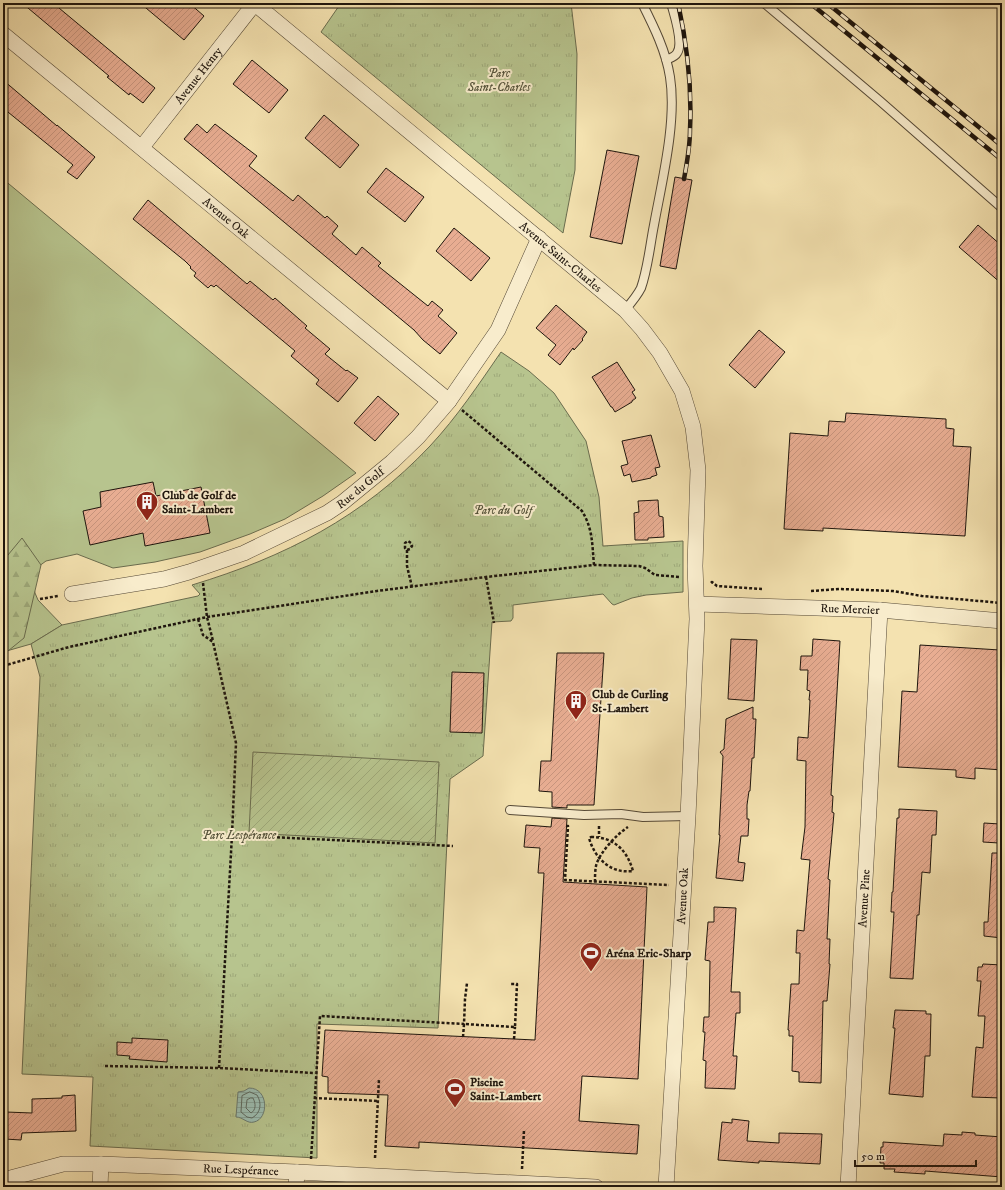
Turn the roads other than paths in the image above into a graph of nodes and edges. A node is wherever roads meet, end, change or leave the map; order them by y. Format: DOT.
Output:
graph roads {
  1 [pos="254,3"];
  2 [pos="642,3"];
  3 [pos="671,3"];
  4 [pos="764,3"];
  5 [pos="3,34"];
  6 [pos="666,60"];
  7 [pos="142,147"];
  8 [pos="1002,208"];
  9 [pos="539,238"];
  10 [pos="625,310"];
  11 [pos="455,405"];
  12 [pos="72,594"];
  13 [pos="697,604"];
  14 [pos="880,610"];
  15 [pos="1002,621"];
  16 [pos="510,810"];
  17 [pos="688,816"];
  18 [pos="101,1164"];
  19 [pos="297,1172"];
  20 [pos="3,1180"];
  21 [pos="482,1184"];
  22 [pos="100,1187"];
  23 [pos="296,1187"];
  24 [pos="596,1187"];
  25 [pos="666,1187"];
  26 [pos="848,1187"];
  1 -- 7 [label="street, Avenue Henry"];
  1 -- 9 [label="street, Avenue Saint-Charles"];
  2 -- 6 [label="lane"];
  3 -- 6 [label="lane"];
  4 -- 8 [label="lane"];
  5 -- 7 [label="street, Avenue Oak"];
  6 -- 10 [label="lane"];
  7 -- 11 [label="street, Avenue Oak"];
  9 -- 10 [label="street, Avenue Saint-Charles"];
  9 -- 11 [label="street, Rue du Golf"];
  10 -- 13 [label="street, Avenue Saint-Charles"];
  11 -- 12 [label="street, Rue du Golf"];
  13 -- 14 [label="street, Rue Mercier"];
  13 -- 17 [label="street, Avenue Oak"];
  14 -- 15 [label="street, Rue Mercier"];
  14 -- 26 [label="street, Avenue Pine"];
  16 -- 17 [label="lane"];
  17 -- 25 [label="street, Avenue Oak"];
  18 -- 19 [label="street, Rue Lespérance"];
  18 -- 20 [label="street, Rue Lespérance"];
  18 -- 22 [label="street"];
  19 -- 21 [label="street, Rue Lespérance"];
  19 -- 23 [label="street"];
  21 -- 24 [label="street, Rue Lespérance"];
}
